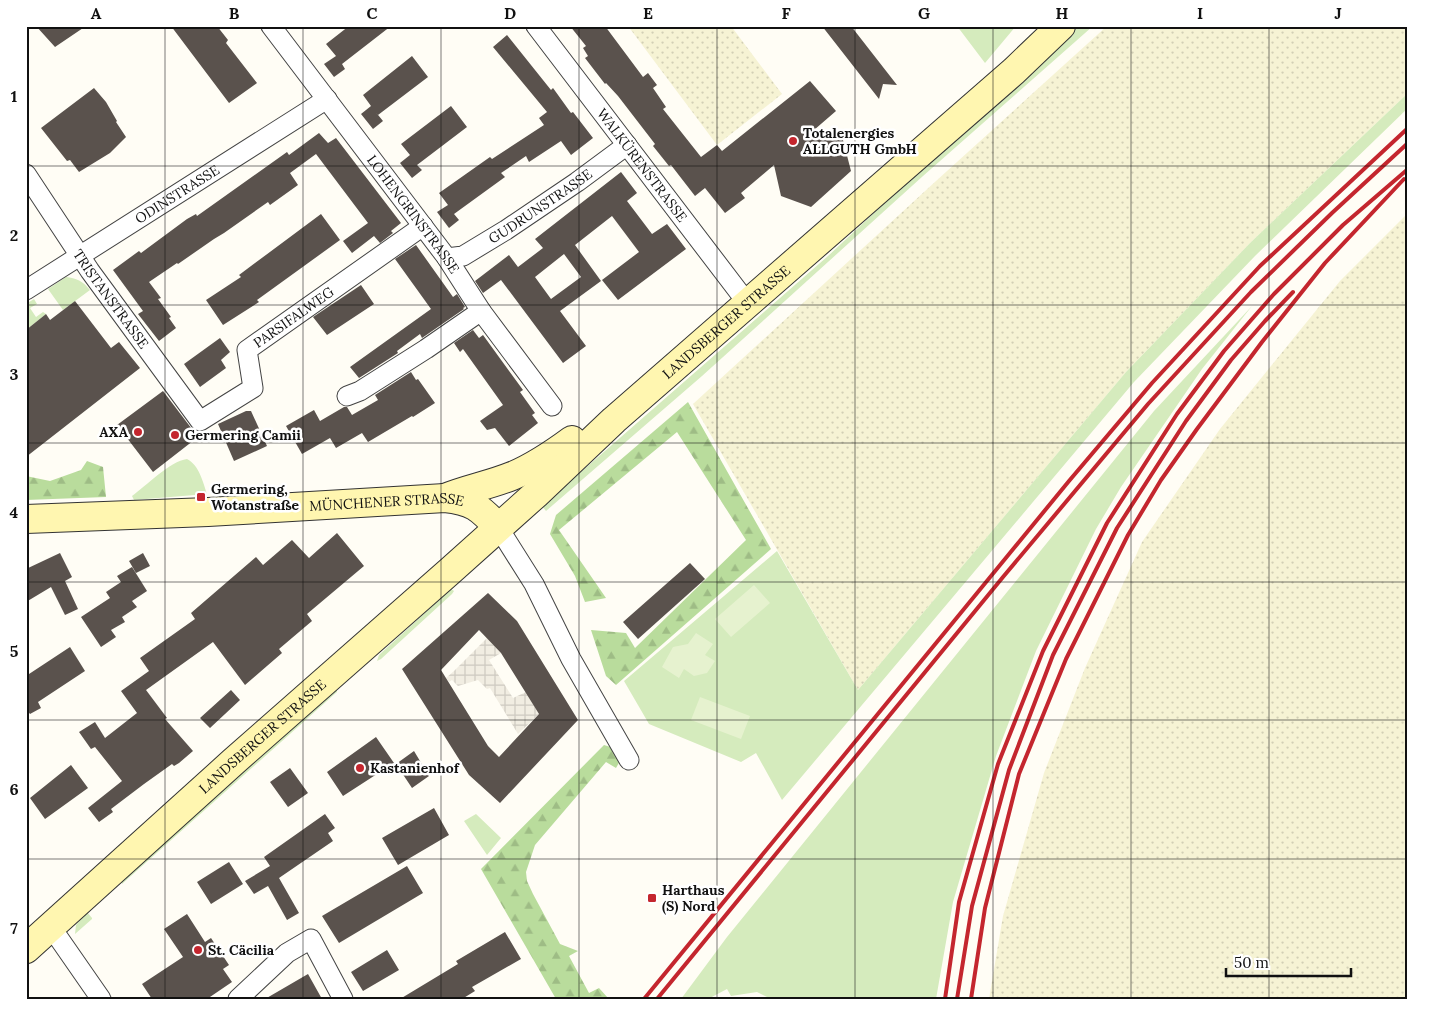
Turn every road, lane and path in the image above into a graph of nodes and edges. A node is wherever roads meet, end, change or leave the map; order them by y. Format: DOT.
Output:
graph roads {
  1 [pos="271,26"];
  2 [pos="536,26"];
  3 [pos="1061,26"];
  4 [pos="327,99"];
  5 [pos="628,146"];
  6 [pos="26,174"];
  7 [pos="422,226"];
  8 [pos="80,254"];
  9 [pos="447,258"];
  10 [pos="26,290"];
  11 [pos="748,304"];
  12 [pos="481,311"];
  13 [pos="347,396"];
  14 [pos="552,406"];
  15 [pos="614,420"];
  16 [pos="200,421"];
  17 [pos="445,498"];
  18 [pos="26,519"];
  19 [pos="498,527"];
  20 [pos="629,760"];
  21 [pos="50,927"];
  22 [pos="26,949"];
  23 [pos="100,999"];
  24 [pos="238,999"];
  25 [pos="343,999"];
  1 -- 4 [label="street, LOHENGRINSTRASSE"];
  2 -- 5 [label="street, WALKÜRENSTRASSE"];
  3 -- 11 [label="main road, LANDSBERGER STRASSE"];
  4 -- 7 [label="street, LOHENGRINSTRASSE"];
  4 -- 8 [label="street, ODINSTRASSE"];
  5 -- 9 [label="street, GUDRUNSTRASSE"];
  5 -- 11 [label="street, WALKÜRENSTRASSE"];
  6 -- 8 [label="street, TRISTANSTRASSE"];
  7 -- 9 [label="street, LOHENGRINSTRASSE"];
  7 -- 16 [label="street, PARSIFALWEG"];
  8 -- 10 [label="street, ODINSTRASSE"];
  8 -- 16 [label="street, TRISTANSTRASSE"];
  9 -- 12 [label="street, LOHENGRINSTRASSE"];
  11 -- 15 [label="main road, LANDSBERGER STRASSE"];
  12 -- 13 [label="street"];
  12 -- 14 [label="street, LOHENGRINSTRASSE"];
  15 -- 17 [label="main road"];
  15 -- 19 [label="main road, LANDSBERGER STRASSE"];
  17 -- 18 [label="main road, MÜNCHENER STRASSE"];
  17 -- 19 [label="main road, MÜNCHENER STRASSE"];
  19 -- 20 [label="street"];
  19 -- 21 [label="main road, LANDSBERGER STRASSE"];
  21 -- 22 [label="main road, LANDSBERGER STRASSE"];
  21 -- 23 [label="street"];
  24 -- 25 [label="street"];
}
